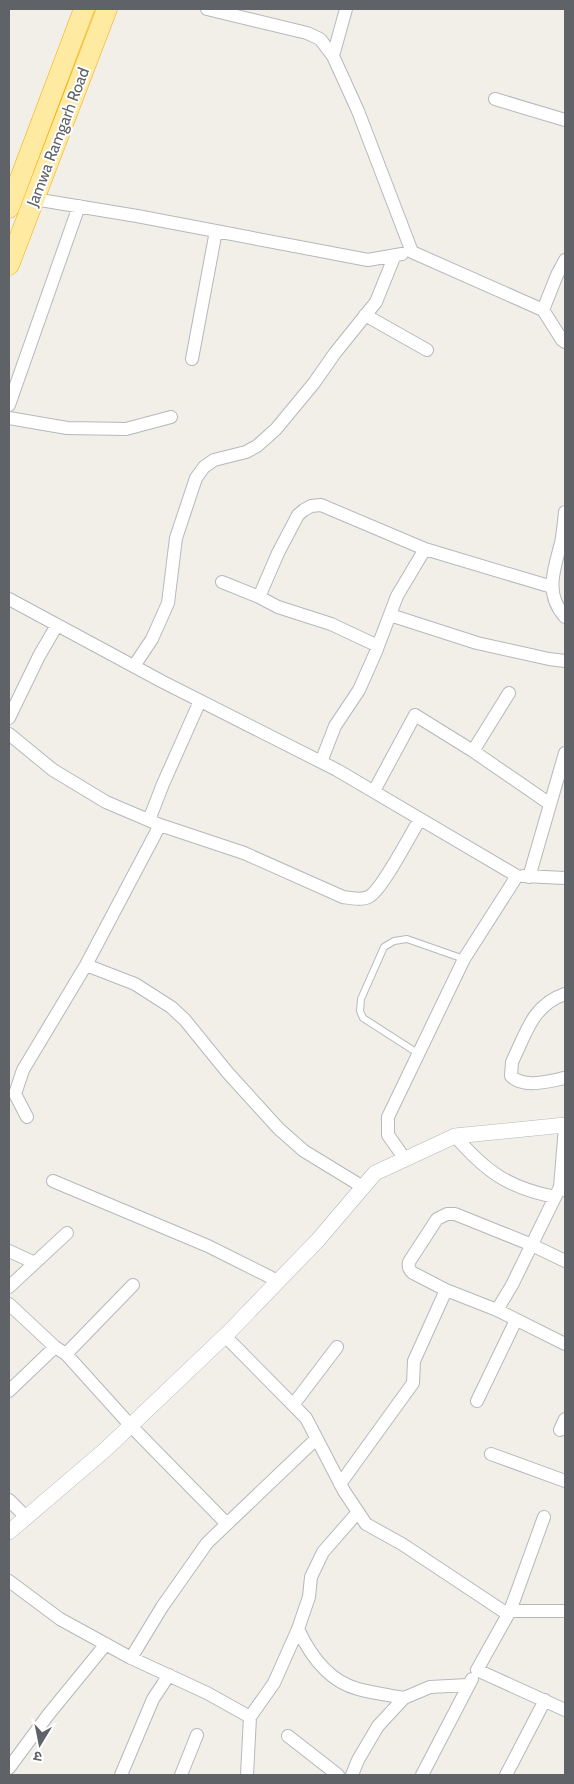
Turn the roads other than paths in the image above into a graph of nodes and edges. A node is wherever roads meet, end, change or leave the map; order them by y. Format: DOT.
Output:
graph roads {
  1 [pos="84,9"];
  2 [pos="107,9"];
  3 [pos="207,9"];
  4 [pos="346,9"];
  5 [pos="333,56"];
  6 [pos="495,99"];
  7 [pos="565,120"];
  8 [pos="14,179"];
  9 [pos="34,199"];
  10 [pos="79,206"];
  11 [pos="9,208"];
  12 [pos="216,231"];
  13 [pos="412,252"];
  14 [pos="396,255"];
  15 [pos="565,260"];
  16 [pos="9,265"];
  17 [pos="544,310"];
  18 [pos="365,315"];
  19 [pos="565,342"];
  20 [pos="427,350"];
  21 [pos="192,359"];
  22 [pos="9,405"];
  23 [pos="171,417"];
  24 [pos="9,418"];
  25 [pos="565,512"];
  26 [pos="425,550"];
  27 [pos="222,582"];
  28 [pos="552,587"];
  29 [pos="259,597"];
  30 [pos="9,599"];
  31 [pos="390,615"];
  32 [pos="565,617"];
  33 [pos="58,625"];
  34 [pos="378,646"];
  35 [pos="565,661"];
  36 [pos="134,666"];
  37 [pos="508,693"];
  38 [pos="200,701"];
  39 [pos="9,718"];
  40 [pos="9,734"];
  41 [pos="473,751"];
  42 [pos="565,753"];
  43 [pos="321,762"];
  44 [pos="563,768"];
  45 [pos="374,791"];
  46 [pos="550,804"];
  47 [pos="420,818"];
  48 [pos="154,823"];
  49 [pos="523,876"];
  50 [pos="565,878"];
  51 [pos="464,959"];
  52 [pos="86,965"];
  53 [pos="565,994"];
  54 [pos="418,1054"];
  55 [pos="565,1078"];
  56 [pos="27,1117"];
  57 [pos="565,1126"];
  58 [pos="455,1136"];
  59 [pos="405,1160"];
  60 [pos="53,1181"];
  61 [pos="363,1187"];
  62 [pos="560,1192"];
  63 [pos="67,1233"];
  64 [pos="532,1245"];
  65 [pos="9,1251"];
  66 [pos="565,1261"];
  67 [pos="35,1263"];
  68 [pos="278,1281"];
  69 [pos="133,1285"];
  70 [pos="9,1287"];
  71 [pos="446,1290"];
  72 [pos="9,1304"];
  73 [pos="497,1310"];
  74 [pos="516,1320"];
  75 [pos="225,1336"];
  76 [pos="565,1344"];
  77 [pos="55,1347"];
  78 [pos="337,1347"];
  79 [pos="66,1354"];
  80 [pos="9,1391"];
  81 [pos="477,1401"];
  82 [pos="293,1405"];
  83 [pos="131,1426"];
  84 [pos="316,1439"];
  85 [pos="491,1454"];
  86 [pos="565,1481"];
  87 [pos="340,1484"];
  88 [pos="9,1500"];
  89 [pos="358,1512"];
  90 [pos="544,1516"];
  91 [pos="26,1517"];
  92 [pos="227,1524"];
  93 [pos="9,1532"];
  94 [pos="9,1580"];
  95 [pos="510,1611"];
  96 [pos="565,1611"];
  97 [pos="298,1629"];
  98 [pos="106,1644"];
  99 [pos="131,1658"];
  100 [pos="477,1670"];
  101 [pos="169,1675"];
  102 [pos="468,1685"];
  103 [pos="404,1698"];
  104 [pos="545,1700"];
  105 [pos="565,1710"];
  106 [pos="250,1716"];
  107 [pos="197,1735"];
  108 [pos="288,1736"];
  109 [pos="9,1768"];
  110 [pos="425,1774"];
  111 [pos="121,1775"];
  112 [pos="181,1775"];
  113 [pos="247,1775"];
  114 [pos="338,1775"];
  115 [pos="352,1775"];
  116 [pos="506,1775"];
  1 -- 8 [label="highway, Jamwa Ramgarh Road"];
  2 -- 9 [label="highway, Jamwa Ramgarh Road"];
  3 -- 5 [label="street"];
  4 -- 5 [label="street"];
  5 -- 13 [label="street"];
  6 -- 7 [label="street"];
  8 -- 11 [label="highway, Jamwa Ramgarh Road"];
  9 -- 10 [label="street"];
  9 -- 16 [label="highway, Jamwa Ramgarh Road"];
  10 -- 12 [label="street"];
  10 -- 22 [label="street"];
  12 -- 14 [label="street"];
  12 -- 21 [label="street"];
  13 -- 14 [label="street"];
  13 -- 17 [label="street"];
  14 -- 18 [label="street"];
  15 -- 17 [label="street"];
  17 -- 19 [label="street"];
  18 -- 20 [label="street"];
  18 -- 36 [label="street"];
  23 -- 24 [label="street"];
  25 -- 28 [label="street"];
  26 -- 28 [label="street"];
  26 -- 29 [label="street"];
  26 -- 31 [label="street"];
  27 -- 29 [label="street"];
  28 -- 32 [label="street"];
  29 -- 34 [label="street"];
  30 -- 33 [label="street"];
  31 -- 34 [label="street"];
  31 -- 35 [label="street"];
  33 -- 36 [label="street"];
  33 -- 39 [label="street"];
  34 -- 43 [label="street"];
  36 -- 38 [label="street"];
  37 -- 41 [label="street"];
  38 -- 43 [label="street"];
  38 -- 48 [label="street"];
  40 -- 48 [label="street"];
  41 -- 45 [label="street"];
  41 -- 46 [label="street"];
  42 -- 44 [label="street"];
  43 -- 45 [label="street"];
  44 -- 46 [label="street"];
  45 -- 47 [label="street"];
  46 -- 49 [label="street"];
  47 -- 48 [label="street"];
  47 -- 49 [label="street"];
  48 -- 52 [label="street"];
  49 -- 50 [label="street"];
  49 -- 51 [label="street"];
  51 -- 54 [label="street"];
  51 -- 54 [label="lane"];
  52 -- 56 [label="street"];
  52 -- 61 [label="street"];
  53 -- 55 [label="street"];
  54 -- 59 [label="street"];
  57 -- 58 [label="street"];
  57 -- 62 [label="street"];
  58 -- 59 [label="street"];
  58 -- 62 [label="street"];
  59 -- 61 [label="street"];
  60 -- 68 [label="street"];
  61 -- 68 [label="street"];
  62 -- 64 [label="street"];
  63 -- 67 [label="street"];
  64 -- 66 [label="street"];
  64 -- 71 [label="street"];
  64 -- 73 [label="street"];
  65 -- 67 [label="street"];
  67 -- 70 [label="street"];
  68 -- 75 [label="street"];
  69 -- 79 [label="street"];
  71 -- 73 [label="street"];
  71 -- 87 [label="street"];
  72 -- 77 [label="street"];
  73 -- 74 [label="street"];
  74 -- 76 [label="street"];
  74 -- 81 [label="street"];
  75 -- 82 [label="street"];
  75 -- 83 [label="street"];
  77 -- 79 [label="street"];
  77 -- 80 [label="street"];
  78 -- 82 [label="street"];
  79 -- 83 [label="street"];
  82 -- 84 [label="street"];
  83 -- 91 [label="street"];
  83 -- 92 [label="street"];
  84 -- 87 [label="street"];
  84 -- 92 [label="street"];
  85 -- 86 [label="street"];
  87 -- 89 [label="street"];
  88 -- 91 [label="street"];
  89 -- 95 [label="street"];
  89 -- 97 [label="street"];
  90 -- 95 [label="street"];
  91 -- 93 [label="street"];
  92 -- 99 [label="street"];
  94 -- 98 [label="street"];
  95 -- 96 [label="street"];
  95 -- 100 [label="street"];
  97 -- 103 [label="street"];
  97 -- 106 [label="street"];
  98 -- 99 [label="street"];
  98 -- 109 [label="street"];
  99 -- 101 [label="street"];
  100 -- 102 [label="street"];
  100 -- 104 [label="street"];
  101 -- 106 [label="street"];
  101 -- 111 [label="street"];
  102 -- 103 [label="street"];
  102 -- 110 [label="street"];
  103 -- 115 [label="street"];
  104 -- 105 [label="street"];
  104 -- 116 [label="street"];
  106 -- 113 [label="street"];
  107 -- 112 [label="street"];
  108 -- 114 [label="street"];
}
